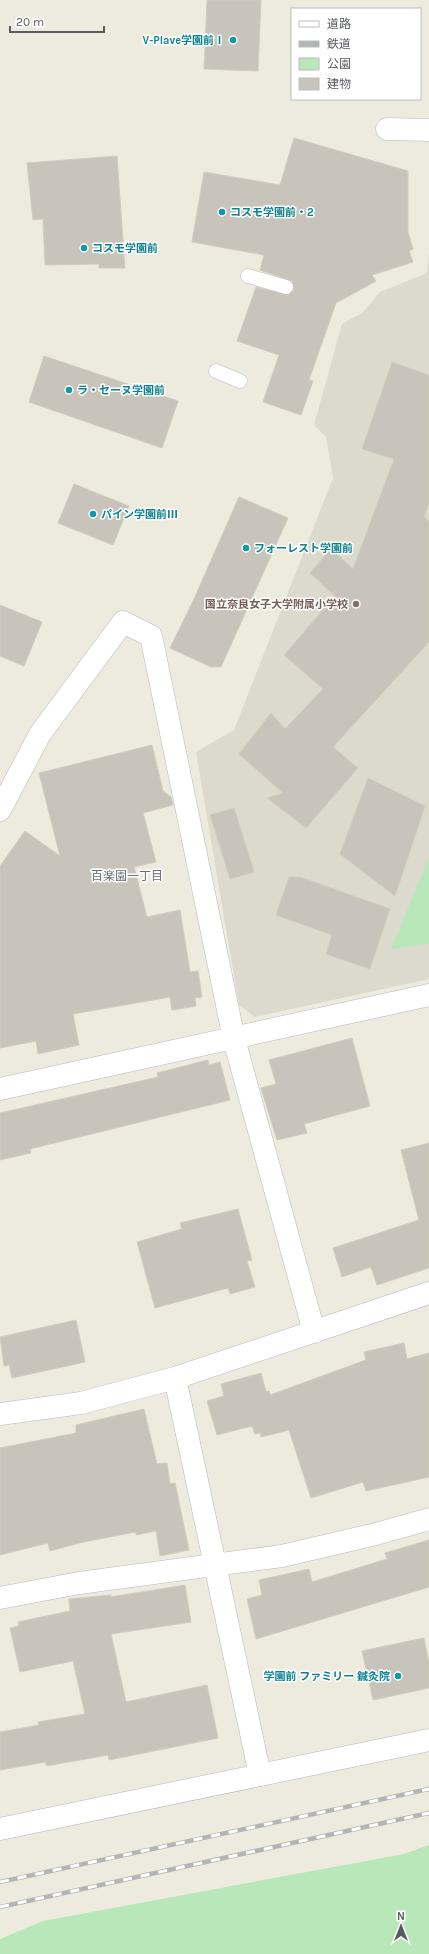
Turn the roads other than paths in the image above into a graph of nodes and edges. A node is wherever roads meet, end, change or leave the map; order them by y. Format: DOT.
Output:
graph roads {
  1 [pos="387,129"];
  2 [pos="429,130"];
  3 [pos="248,276"];
  4 [pos="286,286"];
  5 [pos="216,370"];
  6 [pos="240,381"];
  7 [pos="0,810"];
  8 [pos="429,995"];
  9 [pos="234,1039"];
  10 [pos="0,1089"];
  11 [pos="429,1293"];
  12 [pos="314,1332"];
  13 [pos="175,1378"];
  14 [pos="0,1414"];
  15 [pos="429,1519"];
  16 [pos="213,1565"];
  17 [pos="0,1598"];
  18 [pos="429,1740"];
  19 [pos="260,1775"];
  20 [pos="0,1829"];
  1 -- 2 [label="street"];
  3 -- 4 [label="lane"];
  5 -- 6 [label="lane"];
  7 -- 9 [label="street"];
  8 -- 9 [label="street"];
  9 -- 10 [label="street"];
  9 -- 12 [label="street"];
  11 -- 12 [label="street"];
  12 -- 13 [label="street"];
  13 -- 14 [label="street"];
  13 -- 16 [label="street"];
  15 -- 16 [label="street"];
  16 -- 17 [label="street"];
  16 -- 19 [label="street"];
  18 -- 19 [label="street"];
  19 -- 20 [label="street"];
}
